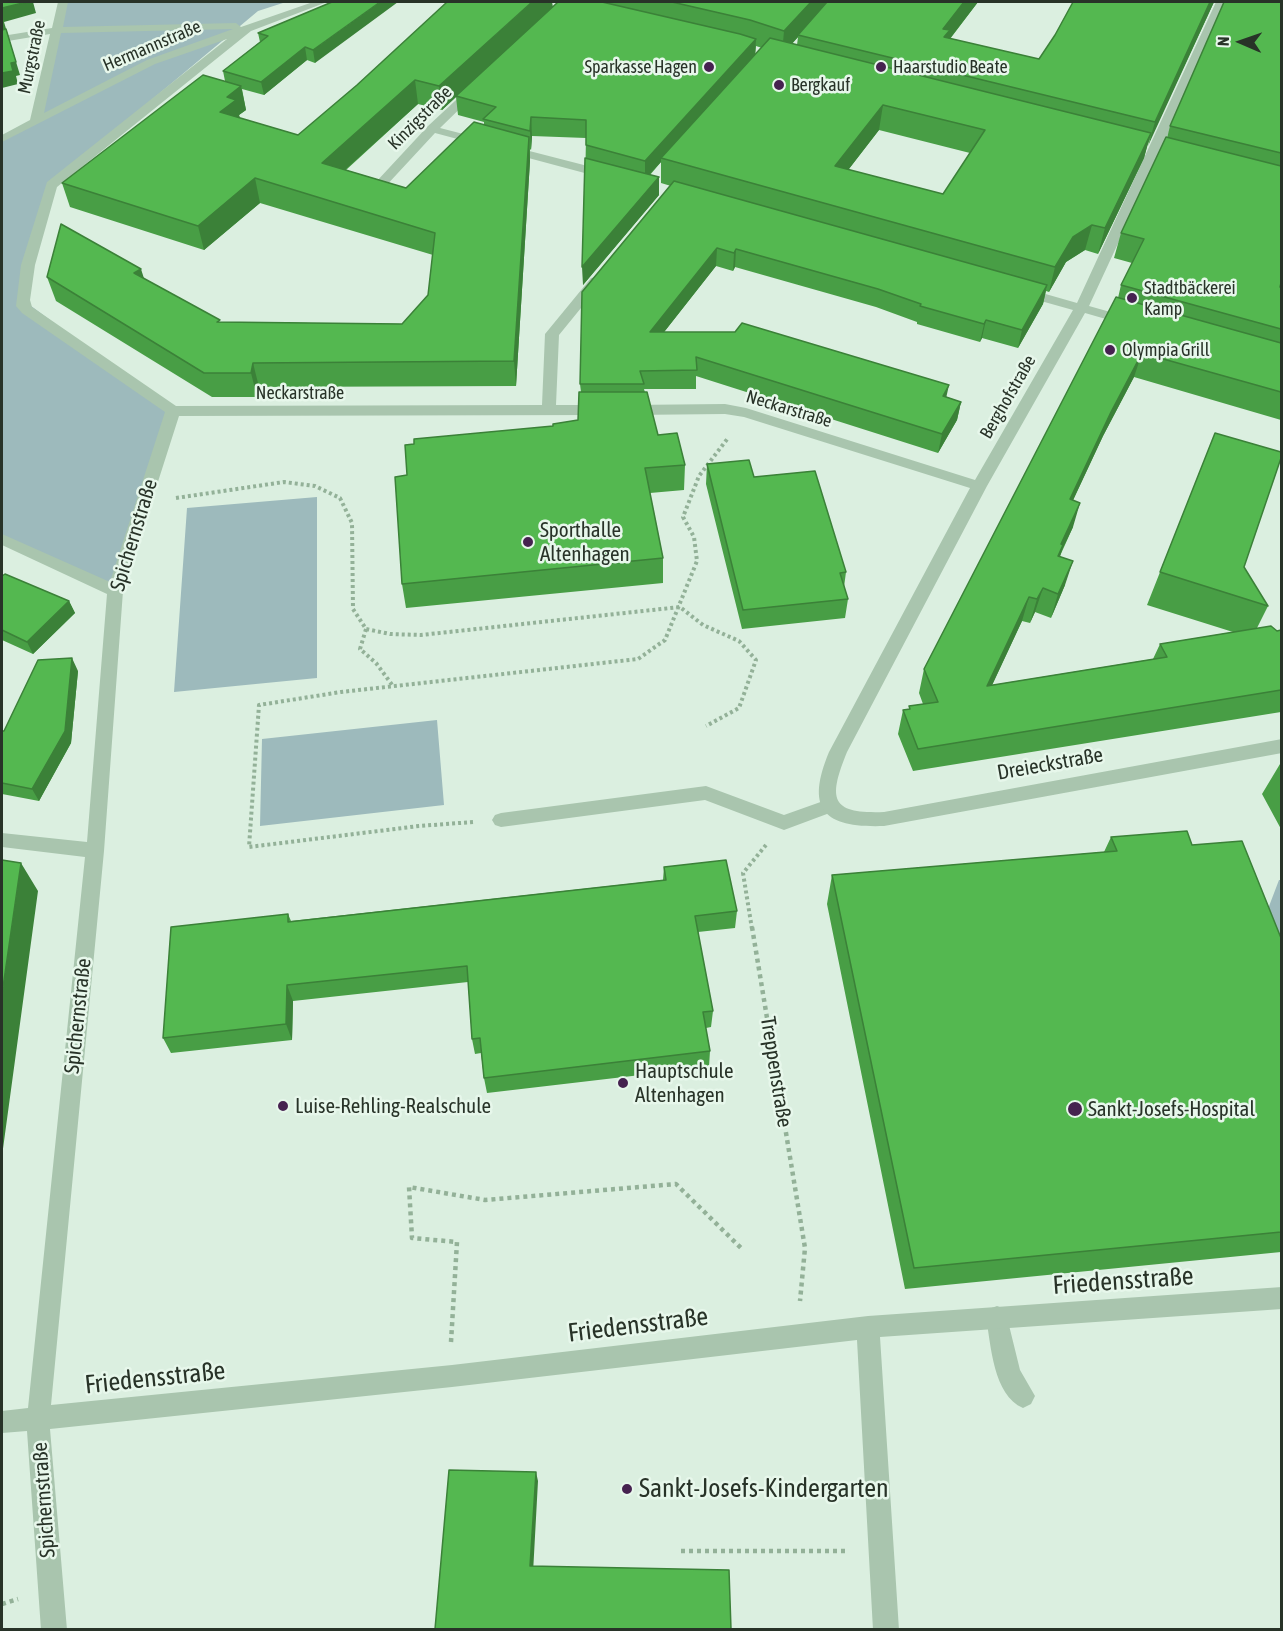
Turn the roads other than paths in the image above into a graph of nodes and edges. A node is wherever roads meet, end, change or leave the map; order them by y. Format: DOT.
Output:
graph roads {
  1 [pos="63,2"];
  2 [pos="322,2"];
  3 [pos="1221,2"];
  4 [pos="250,26"];
  5 [pos="57,30"];
  6 [pos="2,39"];
  7 [pos="482,82"];
  8 [pos="36,121"];
  9 [pos="432,129"];
  10 [pos="2,139"];
  11 [pos="615,177"];
  12 [pos="380,185"];
  13 [pos="604,272"];
  14 [pos="1012,289"];
  15 [pos="1081,308"];
  16 [pos="1148,327"];
  17 [pos="549,410"];
  18 [pos="174,411"];
  19 [pos="979,486"];
  20 [pos="2,539"];
  21 [pos="115,591"];
  22 [pos="1281,746"];
  23 [pos="829,807"];
  24 [pos="501,820"];
  25 [pos="2,840"];
  26 [pos="95,850"];
  27 [pos="1281,1298"];
  28 [pos="997,1317"];
  29 [pos="868,1327"];
  30 [pos="1023,1395"];
  31 [pos="38,1419"];
  32 [pos="2,1422"];
  33 [pos="54,1629"];
  34 [pos="886,1629"];
  1 -- 5 [label="street, Murgstraße"];
  2 -- 4 [label="street, Hermannstraße"];
  3 -- 15 [label="street, Berghofstraße"];
  4 -- 5 [label="street"];
  4 -- 8 [label="street, Hermannstraße"];
  4 -- 18 [label="street"];
  5 -- 6 [label="street"];
  5 -- 8 [label="street, Murgstraße"];
  7 -- 9 [label="street, Kinzigstraße"];
  8 -- 10 [label="street, Hermannstraße"];
  9 -- 11 [label="street"];
  9 -- 12 [label="street, Kinzigstraße"];
  13 -- 17 [label="street"];
  14 -- 15 [label="street"];
  15 -- 16 [label="street"];
  15 -- 19 [label="street, Berghofstraße"];
  17 -- 18 [label="street, Neckarstraße"];
  17 -- 19 [label="street, Neckarstraße"];
  18 -- 21 [label="street, Spichernstraße"];
  19 -- 23 [label="street, Berghofstraße"];
  20 -- 21 [label="street"];
  21 -- 26 [label="street, Spichernstraße"];
  22 -- 23 [label="street, Dreieckstraße"];
  23 -- 24 [label="street"];
  25 -- 26 [label="street"];
  26 -- 31 [label="street, Spichernstraße"];
  27 -- 28 [label="street, Friedensstraße"];
  28 -- 29 [label="street, Friedensstraße"];
  28 -- 30 [label="street"];
  29 -- 31 [label="street, Friedensstraße"];
  29 -- 34 [label="street"];
  31 -- 32 [label="street, Friedensstraße"];
  31 -- 33 [label="street, Spichernstraße"];
}
